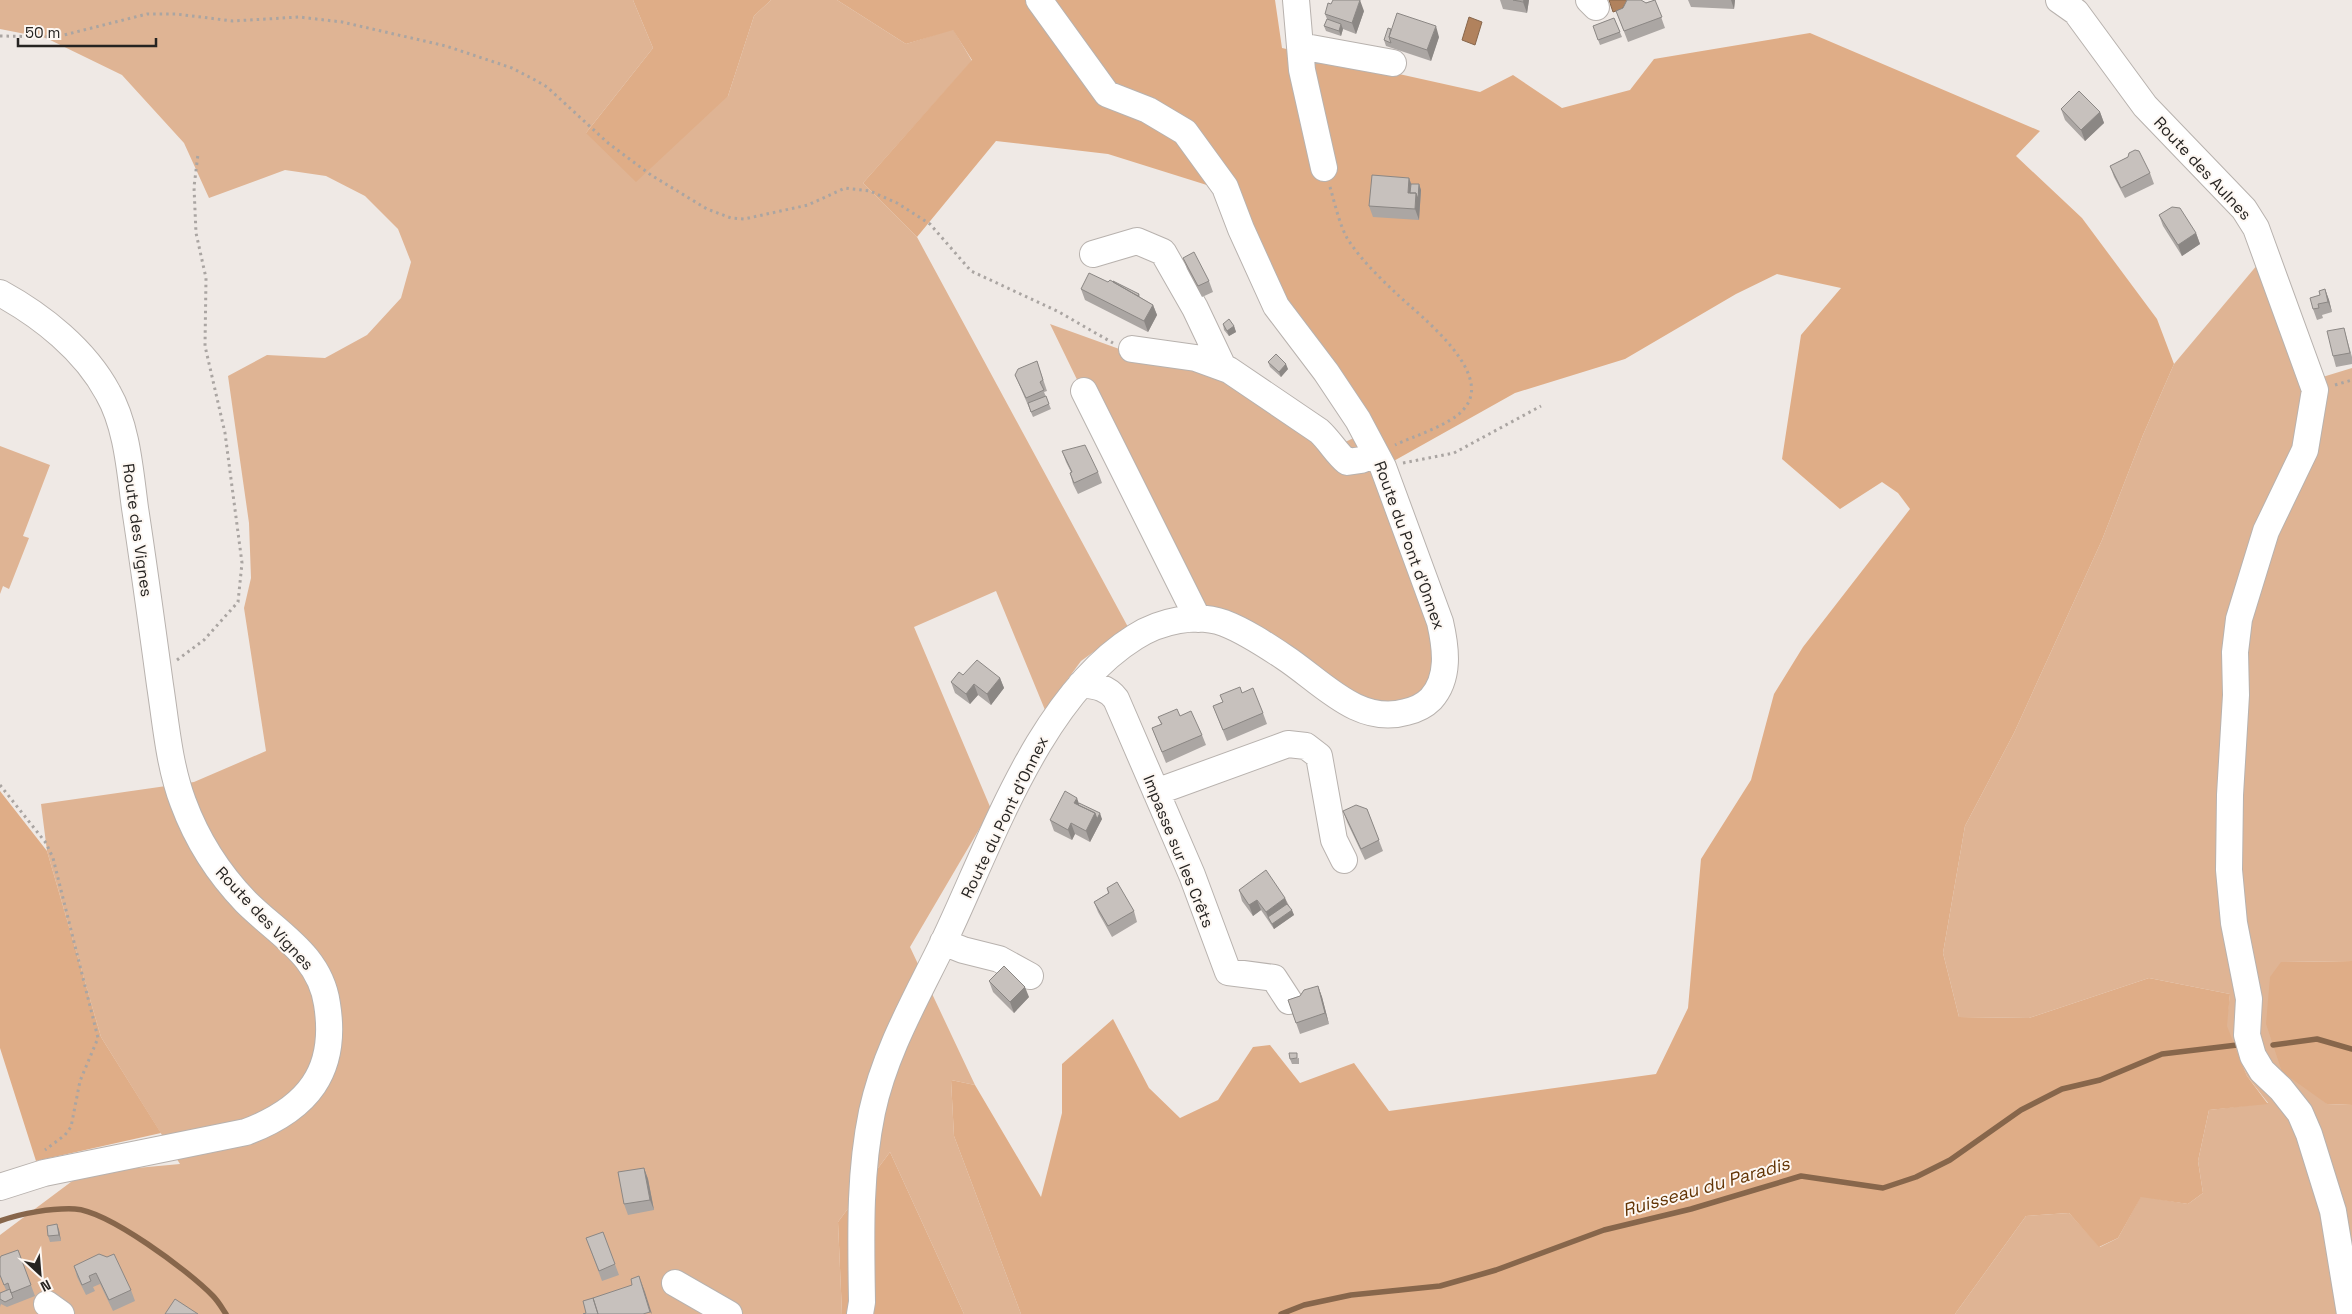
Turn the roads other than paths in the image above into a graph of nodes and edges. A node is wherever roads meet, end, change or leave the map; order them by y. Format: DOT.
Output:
graph roads {
  1 [pos="1039,0"];
  2 [pos="1296,0"];
  3 [pos="2059,0"];
  4 [pos="1300,46"];
  5 [pos="1393,64"];
  6 [pos="1324,168"];
  7 [pos="1093,254"];
  8 [pos="0,293"];
  9 [pos="1132,349"];
  10 [pos="1223,367"];
  11 [pos="1084,391"];
  12 [pos="1379,461"];
  13 [pos="1198,619"];
  14 [pos="1081,684"];
  15 [pos="1156,792"];
  16 [pos="1344,860"];
  17 [pos="943,942"];
  18 [pos="1030,976"];
  19 [pos="1289,1001"];
  20 [pos="0,1187"];
  21 [pos="675,1283"];
  22 [pos="729,1314"];
  23 [pos="860,1314"];
  24 [pos="2350,1314"];
  1 -- 12 [label="street, Route du Pont d'Onnex"];
  2 -- 4 [label="street"];
  3 -- 24 [label="street, Route des Aulnes"];
  4 -- 5 [label="street"];
  4 -- 6 [label="street"];
  7 -- 10 [label="street"];
  8 -- 20 [label="street, Route des Vignes"];
  9 -- 10 [label="street"];
  10 -- 12 [label="street"];
  11 -- 13 [label="street"];
  12 -- 13 [label="street, Route du Pont d'Onnex"];
  13 -- 14 [label="street, Route du Pont d'Onnex"];
  14 -- 15 [label="street, Impasse sur les Crêts"];
  14 -- 17 [label="street, Route du Pont d'Onnex"];
  15 -- 16 [label="street"];
  15 -- 19 [label="street, Impasse sur les Crêts"];
  17 -- 18 [label="street"];
  17 -- 23 [label="street, Route du Pont d'Onnex"];
  21 -- 22 [label="street"];
}
